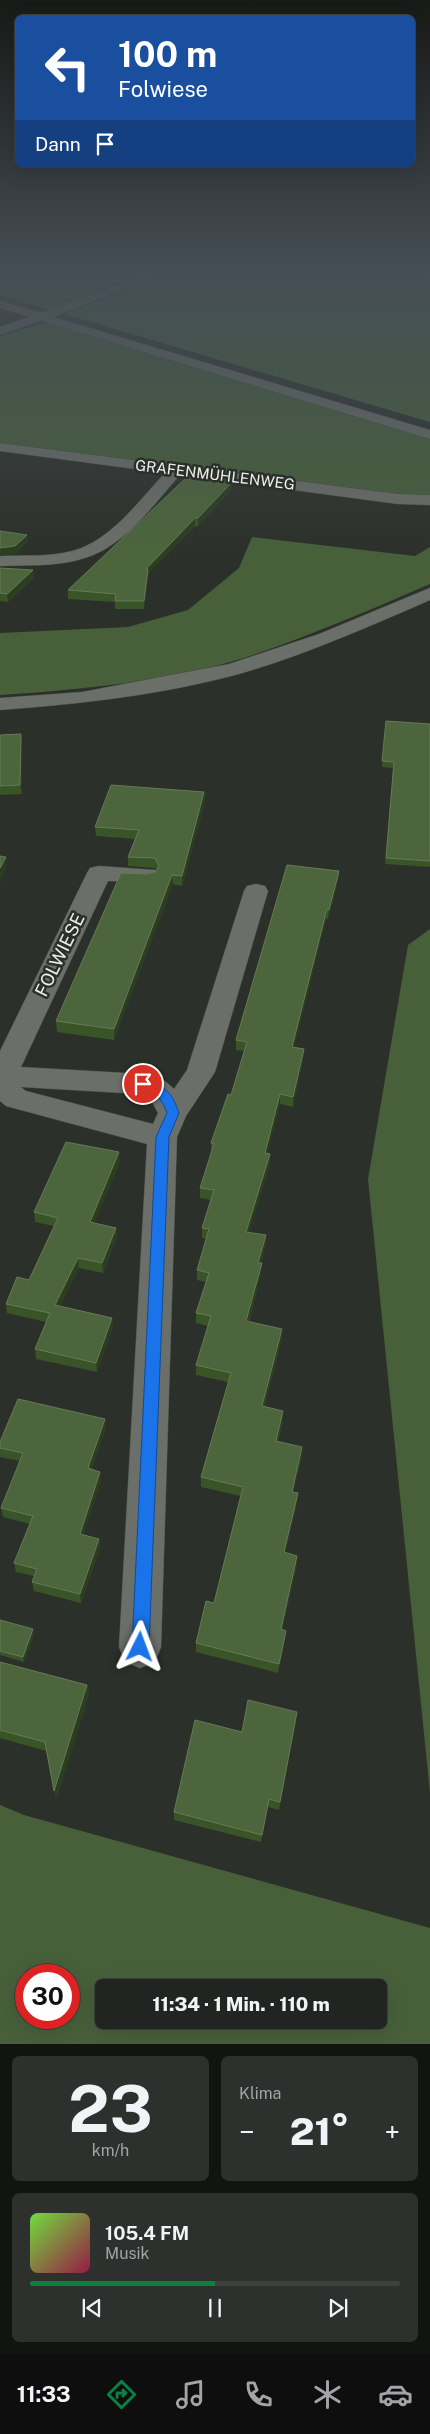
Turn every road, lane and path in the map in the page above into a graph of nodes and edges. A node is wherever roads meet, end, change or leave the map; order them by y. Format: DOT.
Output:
graph roads {
  1 [pos="204,365"];
  2 [pos="430,435"];
  3 [pos="0,447"];
  4 [pos="177,470"];
  5 [pos="430,500"];
  6 [pos="0,561"];
  7 [pos="430,593"];
  8 [pos="0,704"];
  9 [pos="146,875"];
  10 [pos="256,892"];
  11 [pos="0,1082"];
  12 [pos="168,1125"];
  13 [pos="140,1647"];
  1 -- 2 [label="street"];
  3 -- 4 [label="street, GRAFENMÜHLENWEG"];
  4 -- 5 [label="street, GRAFENMÜHLENWEG"];
  4 -- 6 [label="street"];
  7 -- 8 [label="street"];
  9 -- 11 [label="street, FOLWIESE"];
  10 -- 12 [label="street"];
  11 -- 12 [label="street"];
  11 -- 12 [label="street"];
  12 -- 13 [label="street"];
}
